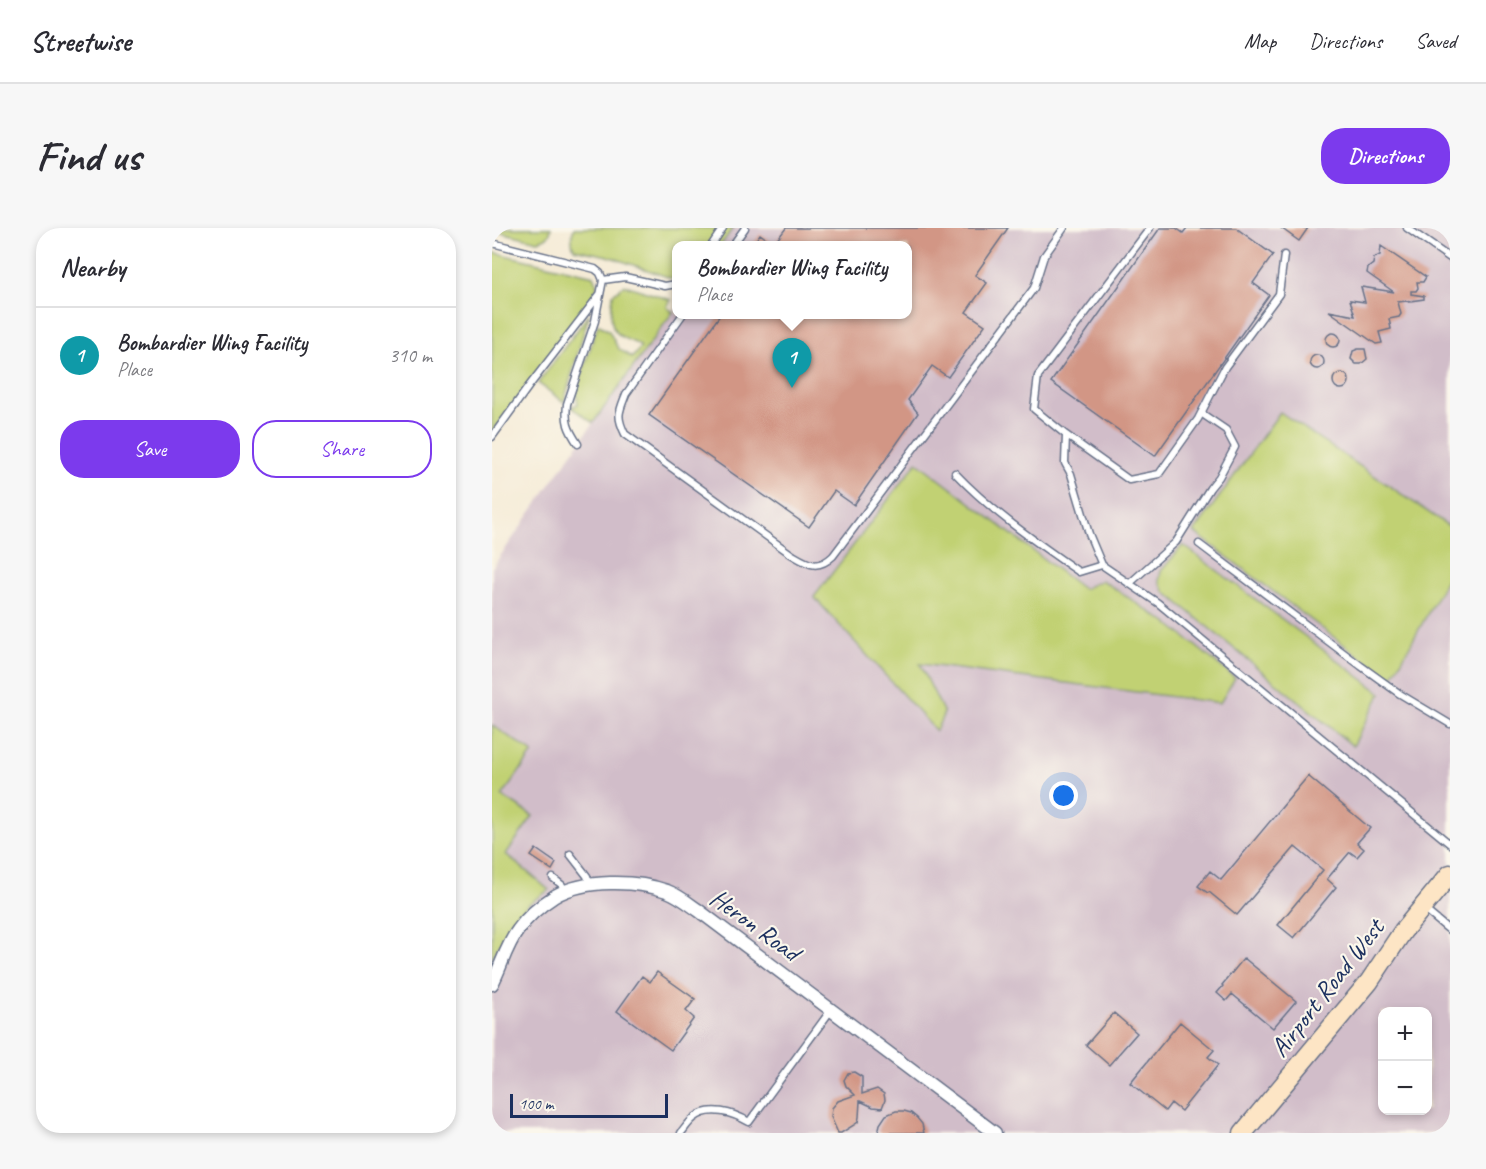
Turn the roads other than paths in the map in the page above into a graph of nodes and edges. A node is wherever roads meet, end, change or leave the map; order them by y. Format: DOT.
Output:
graph roads {
  1 [pos="723,228"];
  2 [pos="745,228"];
  3 [pos="1064,228"];
  4 [pos="1150,228"];
  5 [pos="1407,228"];
  6 [pos="714,241"];
  7 [pos="736,241"];
  8 [pos="492,243"];
  9 [pos="1284,255"];
  10 [pos="1450,258"];
  11 [pos="603,280"];
  12 [pos="672,285"];
  13 [pos="602,291"];
  14 [pos="680,319"];
  15 [pos="1201,413"];
  16 [pos="1066,435"];
  17 [pos="492,437"];
  18 [pos="578,444"];
  19 [pos="955,473"];
  20 [pos="1199,544"];
  21 [pos="1102,565"];
  22 [pos="1129,584"];
  23 [pos="1450,724"];
  24 [pos="1450,844"];
  25 [pos="570,854"];
  26 [pos="1450,876"];
  27 [pos="553,878"];
  28 [pos="590,885"];
  29 [pos="564,892"];
  30 [pos="1422,908"];
  31 [pos="1449,930"];
  32 [pos="492,984"];
  33 [pos="832,1009"];
  34 [pos="681,1133"];
  35 [pos="995,1133"];
  36 [pos="1244,1133"];
  1 -- 6 [label="lane"];
  2 -- 7 [label="lane"];
  3 -- 14 [label="lane"];
  4 -- 16 [label="lane"];
  5 -- 10 [label="lane"];
  8 -- 11 [label="lane"];
  9 -- 15 [label="lane"];
  11 -- 12 [label="lane"];
  11 -- 13 [label="lane"];
  13 -- 17 [label="lane"];
  13 -- 18 [label="lane"];
  15 -- 16 [label="lane"];
  15 -- 22 [label="lane"];
  16 -- 21 [label="lane"];
  19 -- 21 [label="lane"];
  20 -- 23 [label="lane"];
  21 -- 22 [label="lane"];
  22 -- 24 [label="lane"];
  25 -- 28 [label="lane"];
  26 -- 30 [label="street, Airport Road West"];
  27 -- 29 [label="lane"];
  28 -- 29 [label="street, Heron Road"];
  28 -- 33 [label="street, Heron Road"];
  29 -- 32 [label="street, Heron Road"];
  30 -- 31 [label="lane"];
  30 -- 36 [label="street, Airport Road West"];
  33 -- 34 [label="lane"];
  33 -- 35 [label="street, Heron Road"];
}
